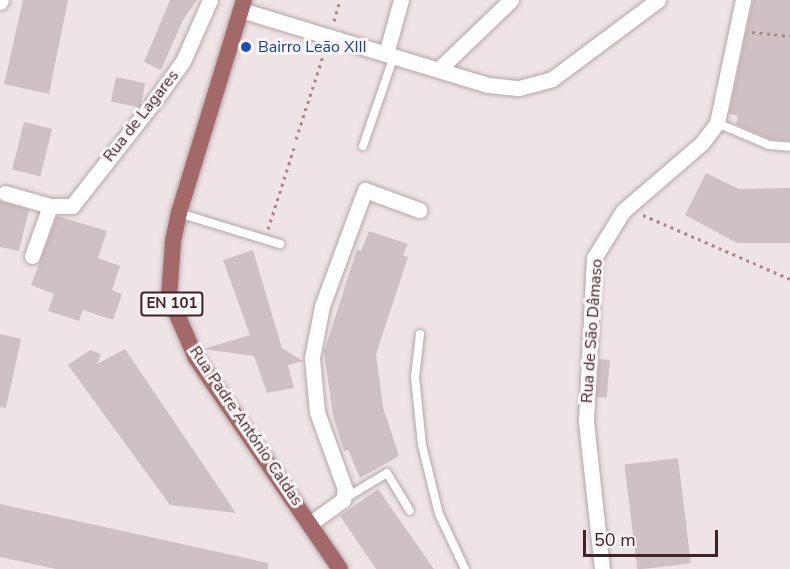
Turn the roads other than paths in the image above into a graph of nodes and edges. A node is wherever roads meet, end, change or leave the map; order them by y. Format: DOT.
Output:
graph roads {
  1 [pos="210,0"];
  2 [pos="401,0"];
  3 [pos="511,0"];
  4 [pos="658,0"];
  5 [pos="743,0"];
  6 [pos="242,5"];
  7 [pos="389,55"];
  8 [pos="439,69"];
  9 [pos="717,123"];
  10 [pos="363,147"];
  11 [pos="790,147"];
  12 [pos="5,193"];
  13 [pos="50,206"];
  14 [pos="419,210"];
  15 [pos="179,213"];
  16 [pos="280,244"];
  17 [pos="32,256"];
  18 [pos="420,334"];
  19 [pos="343,500"];
  20 [pos="410,511"];
  21 [pos="311,523"];
  22 [pos="340,569"];
  23 [pos="465,569"];
  24 [pos="602,569"];
  1 -- 13 [label="street, Rua de Lagares"];
  2 -- 7 [label="street"];
  3 -- 8 [label="street"];
  4 -- 8 [label="street"];
  5 -- 9 [label="street, Rua de São Dâmaso"];
  6 -- 7 [label="street"];
  6 -- 15 [label="main road, Rua Padre António Caldas / EN 101"];
  7 -- 8 [label="street"];
  7 -- 10 [label="lane"];
  9 -- 11 [label="lane"];
  9 -- 24 [label="street, Rua de São Dâmaso"];
  12 -- 13 [label="street, Rua de Lagares"];
  13 -- 17 [label="street"];
  14 -- 19 [label="street"];
  15 -- 16 [label="lane"];
  15 -- 21 [label="main road, Rua Padre António Caldas / EN 101"];
  18 -- 23 [label="lane"];
  19 -- 20 [label="lane"];
  19 -- 21 [label="street"];
  21 -- 22 [label="main road, Rua Padre António Caldas / EN 101"];
}
